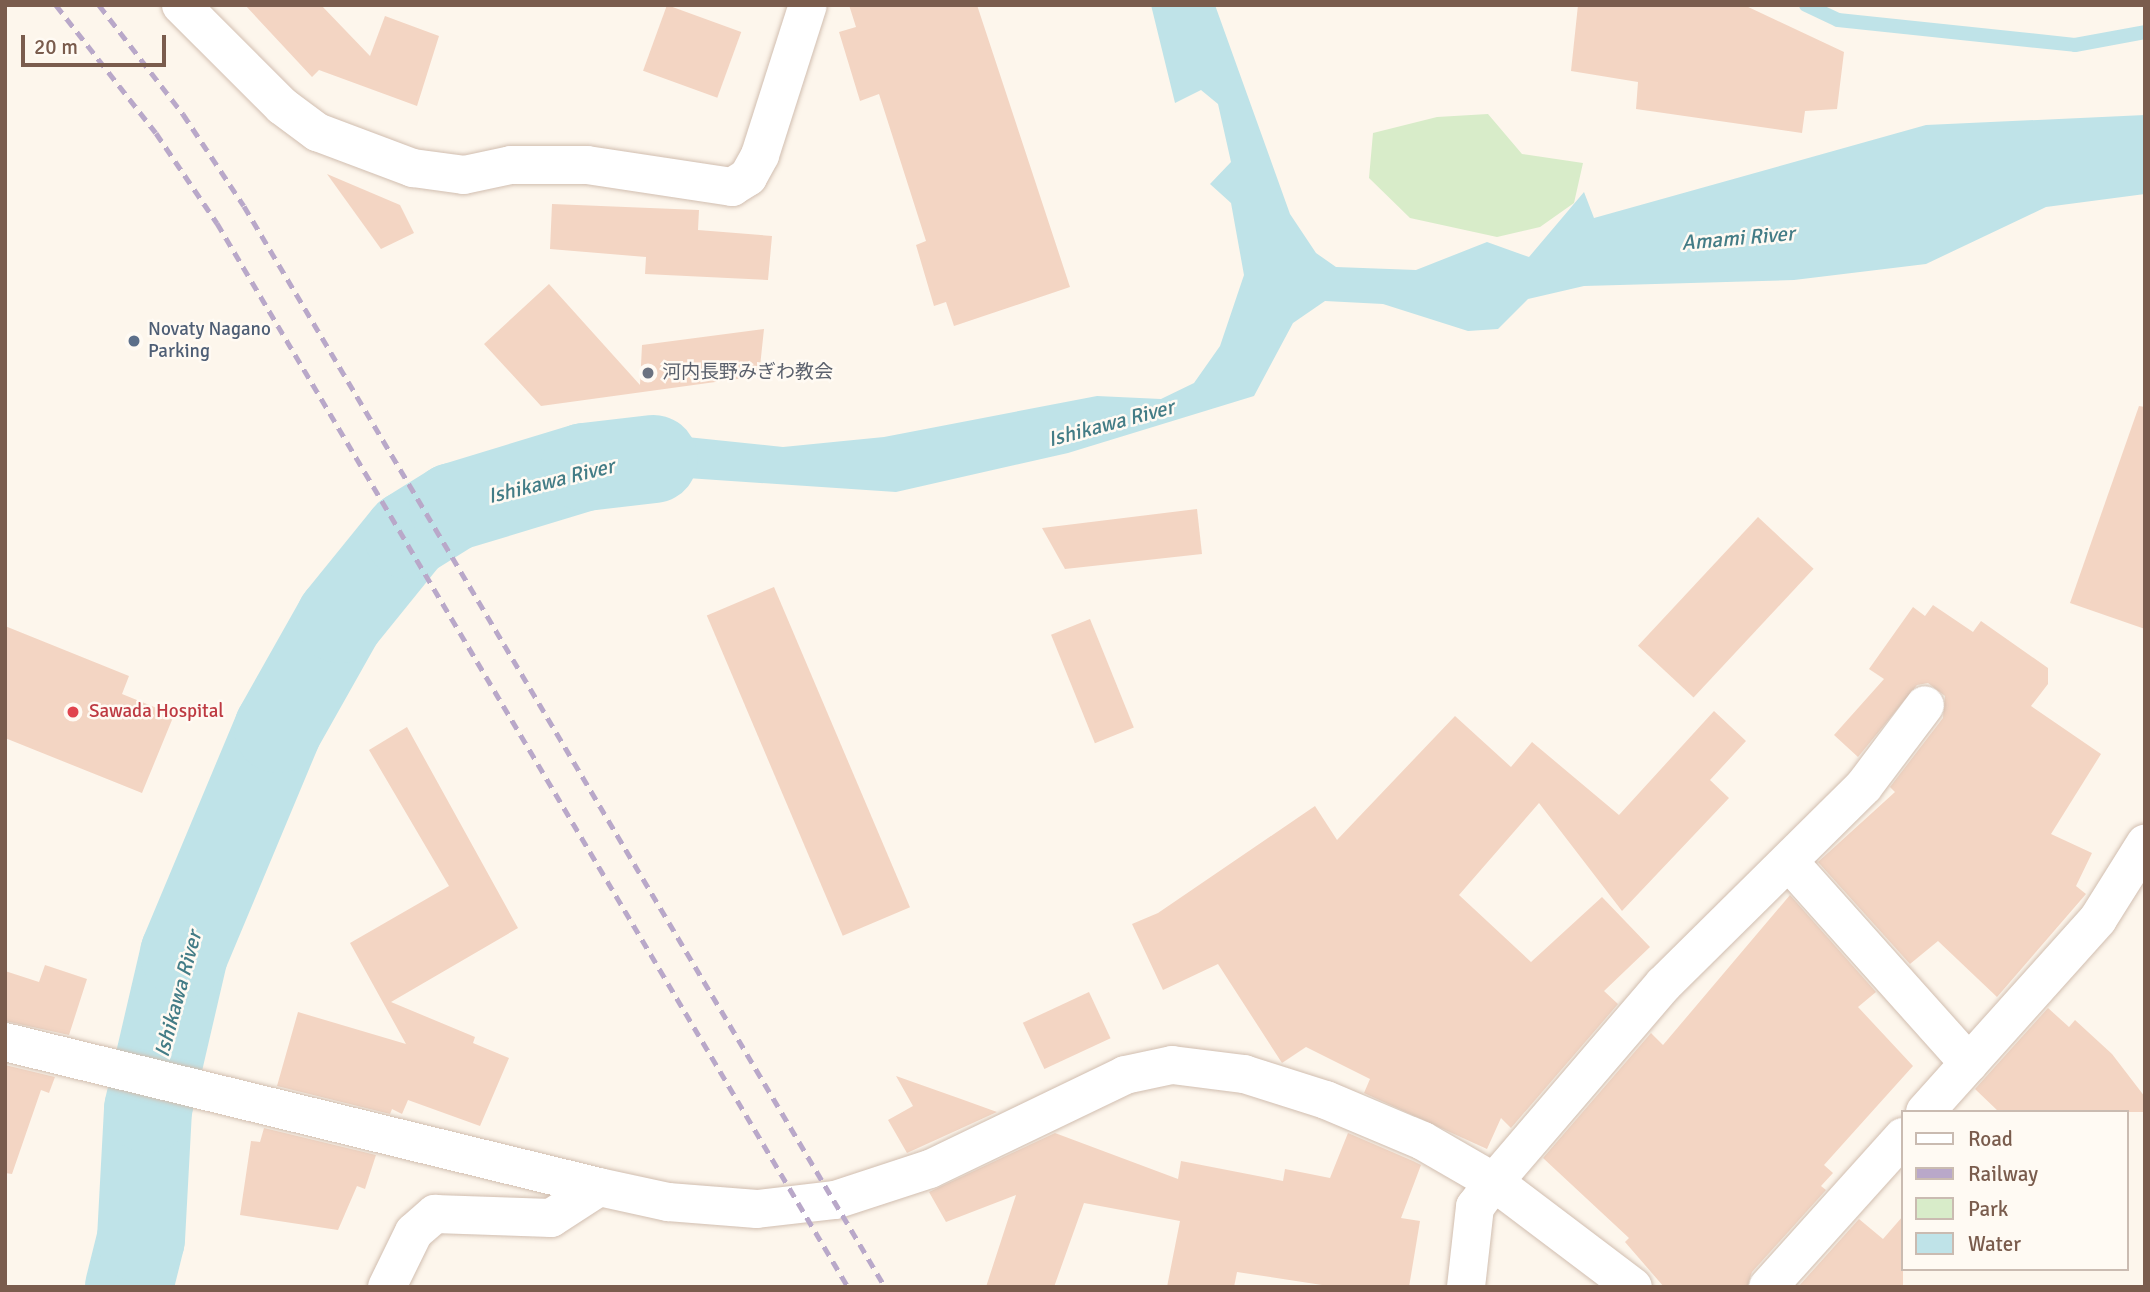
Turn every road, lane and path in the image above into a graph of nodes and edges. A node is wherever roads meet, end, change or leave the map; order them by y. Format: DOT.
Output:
graph roads {
  1 [pos="181,5"];
  2 [pos="808,5"];
  3 [pos="1925,705"];
  4 [pos="2145,844"];
  5 [pos="1789,862"];
  6 [pos="5,1042"];
  7 [pos="1969,1063"];
  8 [pos="1928,1110"];
  9 [pos="1902,1138"];
  10 [pos="1494,1182"];
  11 [pos="599,1187"];
  12 [pos="387,1287"];
  13 [pos="1466,1287"];
  14 [pos="1633,1287"];
  15 [pos="1768,1287"];
  1 -- 2 [label="street"];
  3 -- 5 [label="street"];
  4 -- 7 [label="street"];
  5 -- 7 [label="street"];
  5 -- 10 [label="street"];
  6 -- 11 [label="street"];
  7 -- 8 [label="street"];
  9 -- 15 [label="street"];
  10 -- 11 [label="street"];
  10 -- 13 [label="street"];
  10 -- 14 [label="street"];
  11 -- 12 [label="street"];
}
